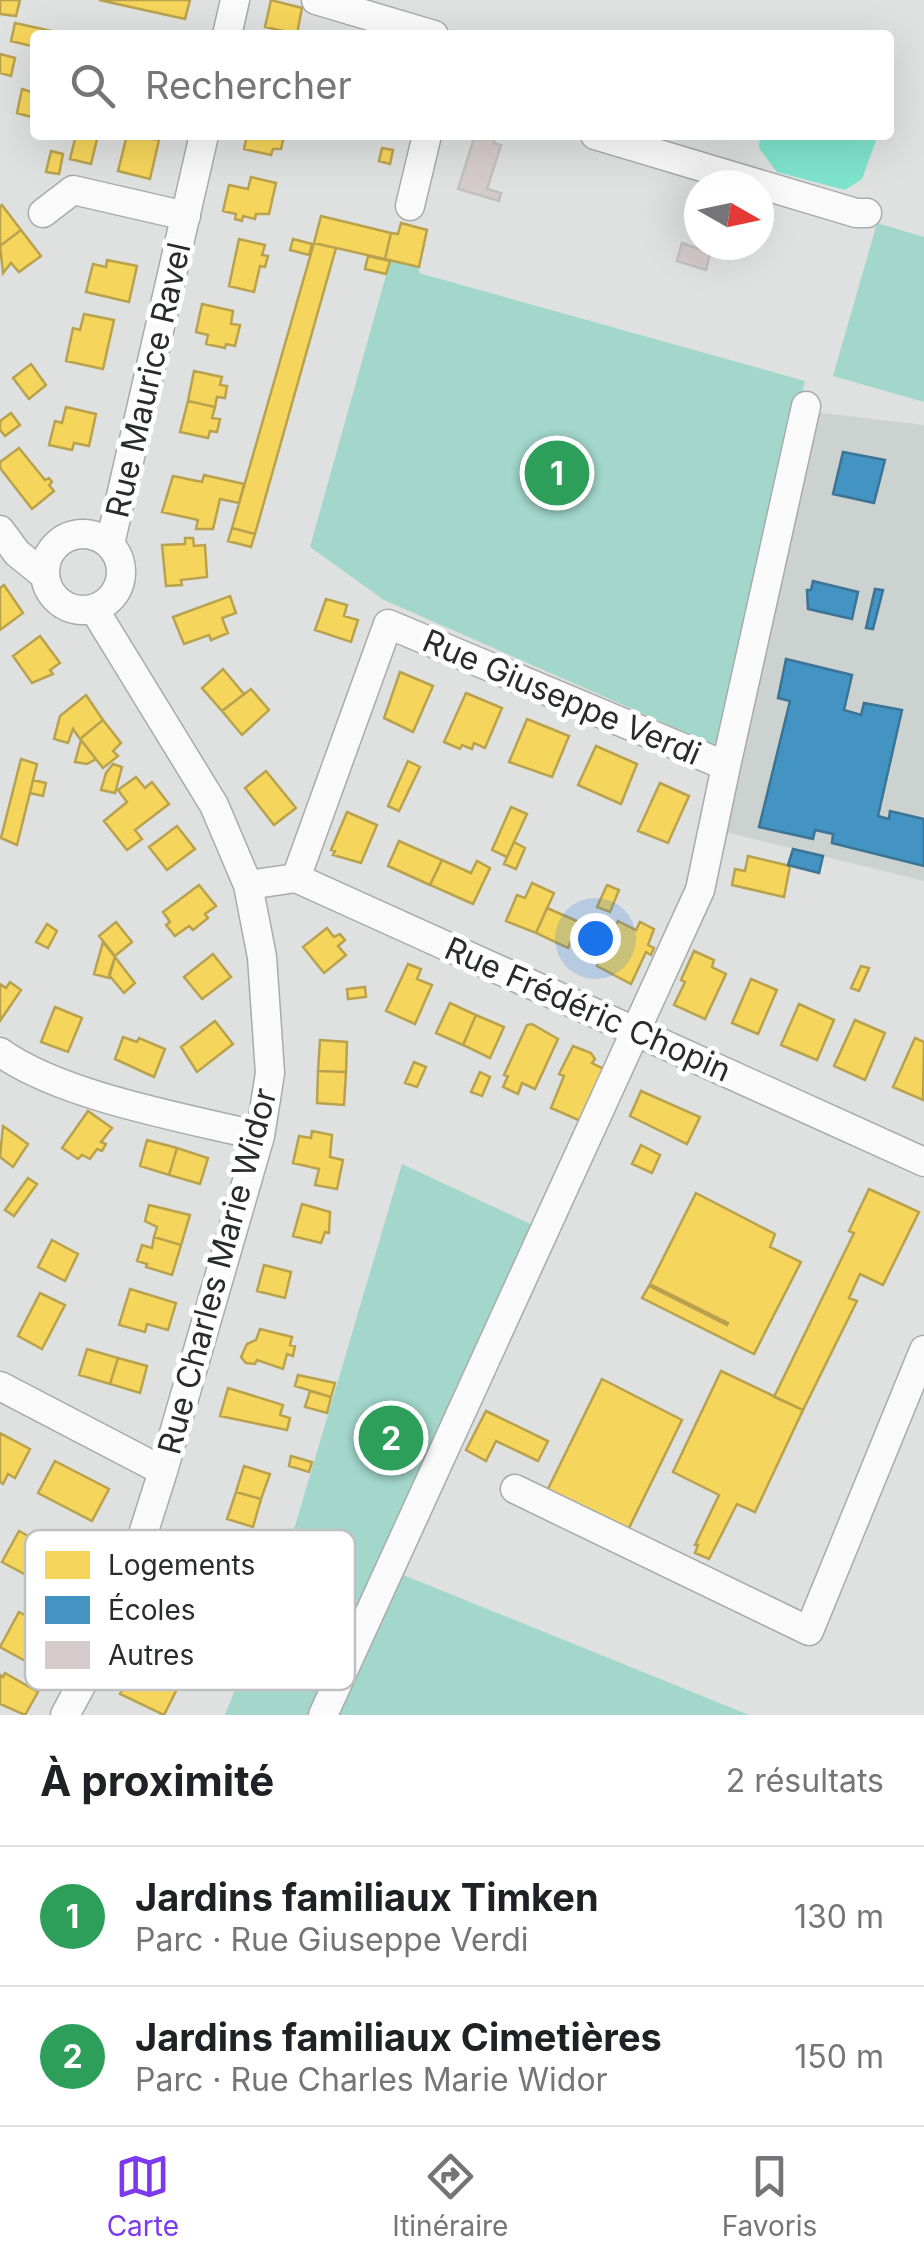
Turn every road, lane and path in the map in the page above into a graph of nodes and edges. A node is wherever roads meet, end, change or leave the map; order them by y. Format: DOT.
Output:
graph roads {
  1 [pos="235,0"];
  2 [pos="316,0"];
  3 [pos="228,30"];
  4 [pos="417,30"];
  5 [pos="203,140"];
  6 [pos="426,140"];
  7 [pos="612,140"];
  8 [pos="410,206"];
  9 [pos="43,213"];
  10 [pos="867,213"];
  11 [pos="186,216"];
  12 [pos="806,406"];
  13 [pos="0,530"];
  14 [pos="110,544"];
  15 [pos="44,574"];
  16 [pos="94,609"];
  17 [pos="726,766"];
  18 [pos="296,878"];
  19 [pos="248,885"];
  20 [pos="637,1030"];
  21 [pos="0,1052"];
  22 [pos="260,1136"];
  23 [pos="924,1162"];
  24 [pos="924,1350"];
  25 [pos="0,1386"];
  26 [pos="164,1471"];
  27 [pos="515,1489"];
  28 [pos="145,1530"];
  29 [pos="355,1647"];
  30 [pos="79,1690"];
  31 [pos="335,1690"];
  32 [pos="65,1715"];
  33 [pos="324,1715"];
  1 -- 3 [label="street"];
  2 -- 4 [label="street"];
  5 -- 11 [label="street, Rue Maurice Ravel"];
  6 -- 8 [label="street"];
  7 -- 10 [label="street"];
  9 -- 11 [label="street, Rue Maurice Ravel"];
  11 -- 14 [label="street, Rue Maurice Ravel"];
  12 -- 17 [label="street"];
  13 -- 15 [label="street"];
  14 -- 15 [label="street"];
  14 -- 16 [label="street"];
  15 -- 16 [label="street"];
  16 -- 19 [label="street, Rue Charles Marie Widor"];
  17 -- 18 [label="street, Rue Giuseppe Verdi"];
  17 -- 20 [label="street, Rue Giuseppe Verdi"];
  18 -- 19 [label="street"];
  18 -- 20 [label="street, Rue Frédéric Chopin"];
  19 -- 22 [label="street, Rue Charles Marie Widor"];
  20 -- 23 [label="street, Rue Frédéric Chopin"];
  20 -- 29 [label="street, Rue Giuseppe Verdi"];
  21 -- 22 [label="street"];
  22 -- 26 [label="street, Rue Charles Marie Widor"];
  24 -- 27 [label="street"];
  25 -- 26 [label="street"];
  26 -- 28 [label="street, Rue Charles Marie Widor"];
  30 -- 32 [label="street, Rue Charles Marie Widor"];
  31 -- 33 [label="street, Rue Giuseppe Verdi"];
}
